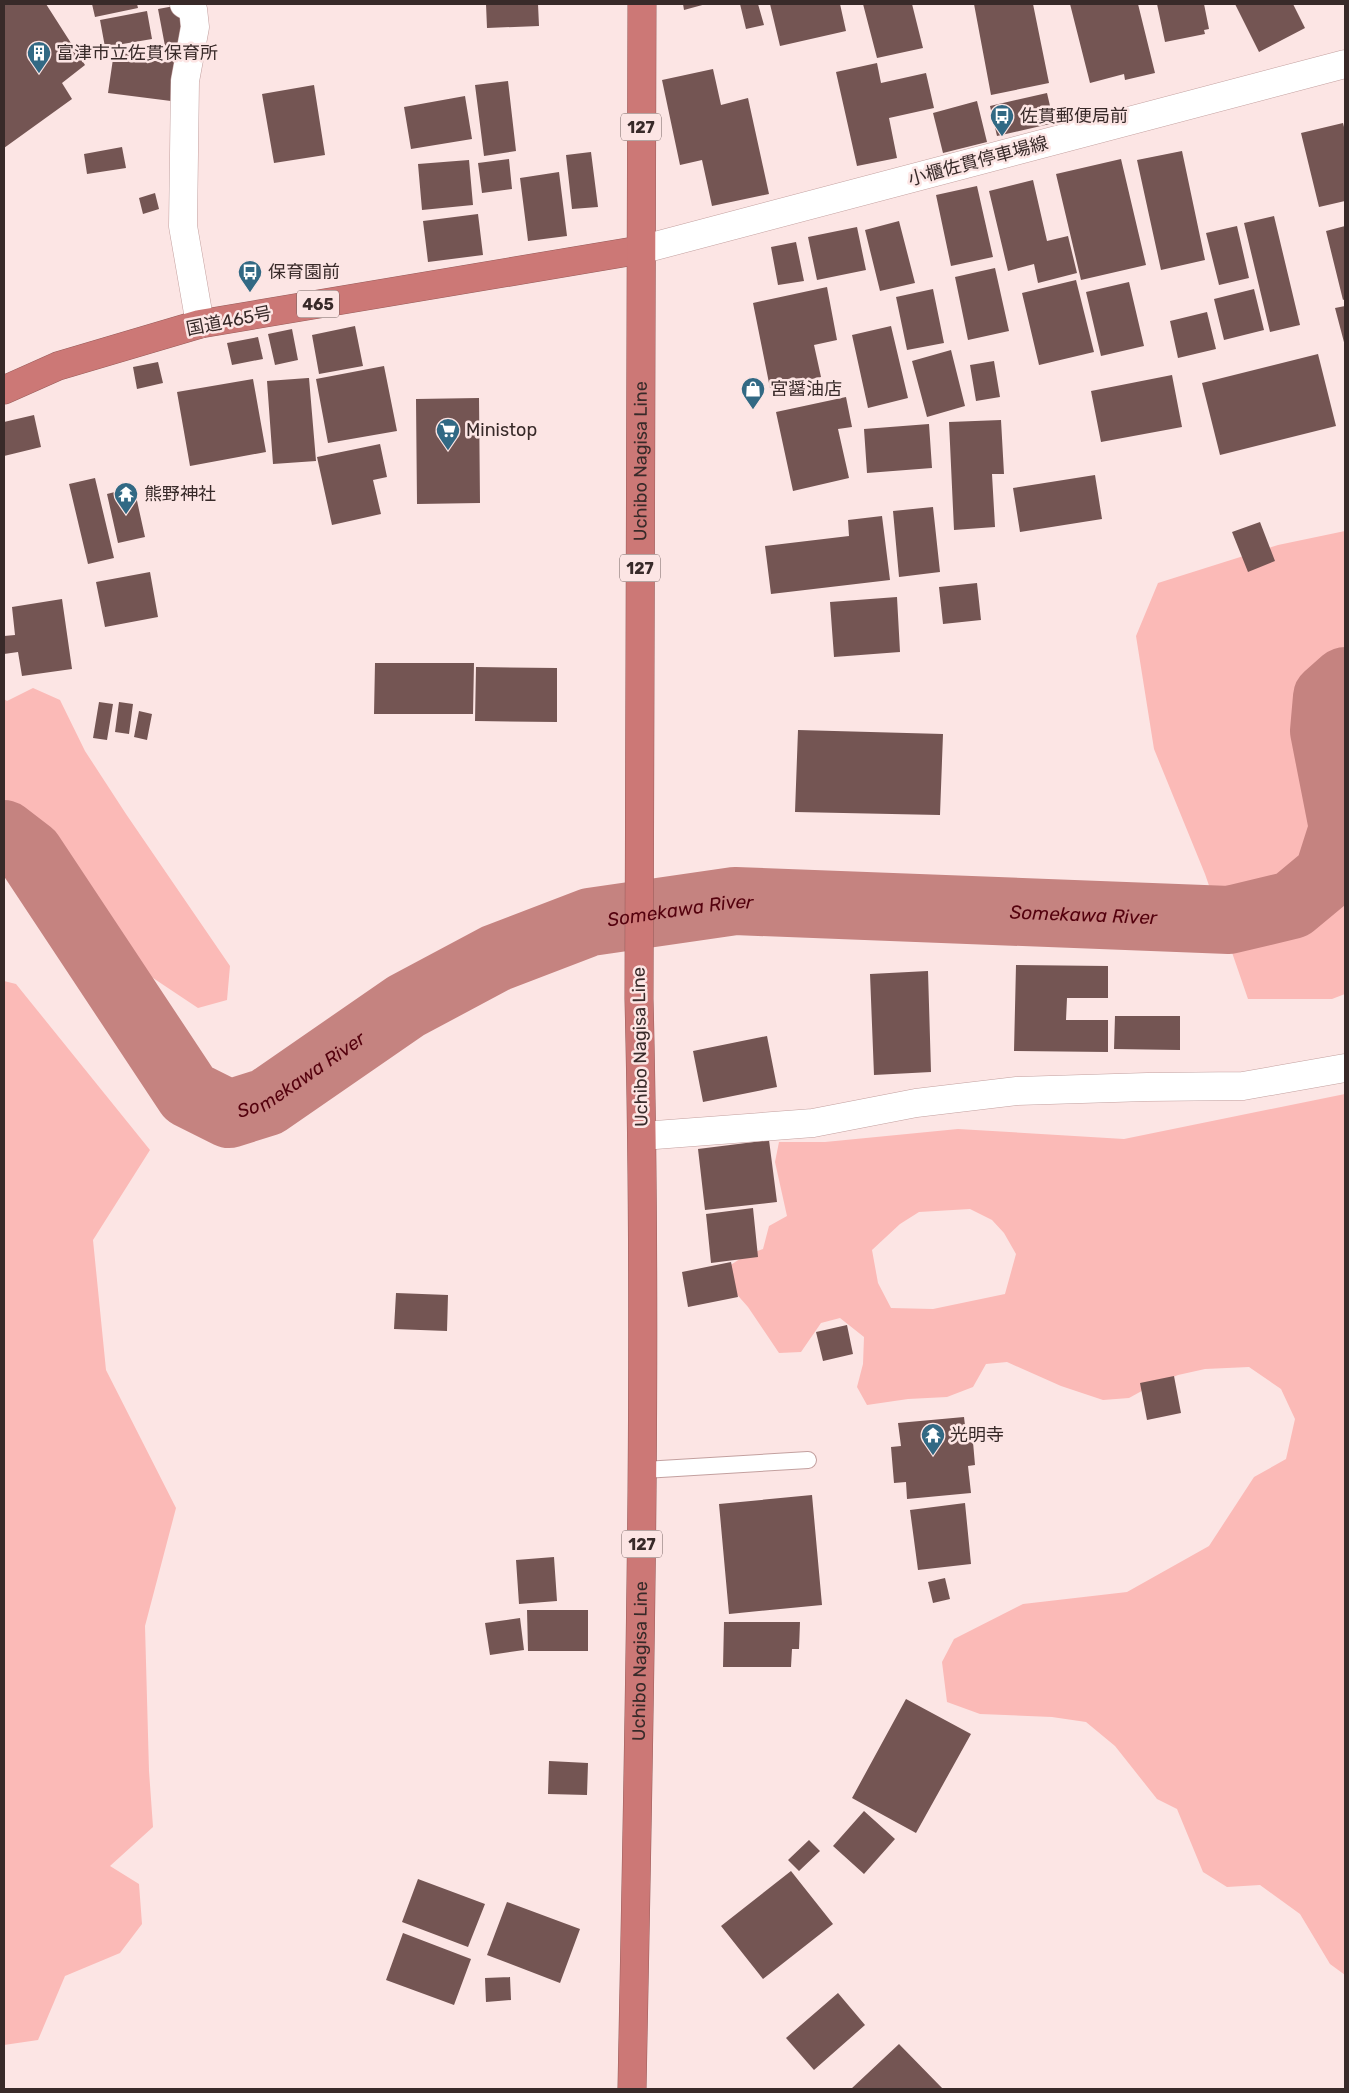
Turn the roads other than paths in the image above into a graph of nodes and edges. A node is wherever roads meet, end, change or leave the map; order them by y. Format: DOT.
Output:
graph roads {
  1 [pos="184,4"];
  2 [pos="642,4"];
  3 [pos="1345,64"];
  4 [pos="640,250"];
  5 [pos="200,324"];
  6 [pos="4,390"];
  7 [pos="1345,1068"];
  8 [pos="642,1136"];
  9 [pos="808,1460"];
  10 [pos="644,1470"];
  11 [pos="632,2089"];
  1 -- 5 [label="street"];
  2 -- 4 [label="highway, Uchibo Nagisa Line / 127"];
  3 -- 4 [label="street, 小櫃佐貫停車場線"];
  4 -- 5 [label="highway, 国道465号 / 465"];
  4 -- 8 [label="highway, Uchibo Nagisa Line / 127"];
  5 -- 6 [label="highway, 国道465号 / 465"];
  7 -- 8 [label="street"];
  8 -- 10 [label="highway, Uchibo Nagisa Line / 127"];
  9 -- 10 [label="lane"];
  10 -- 11 [label="highway, Uchibo Nagisa Line / 127"];
}
